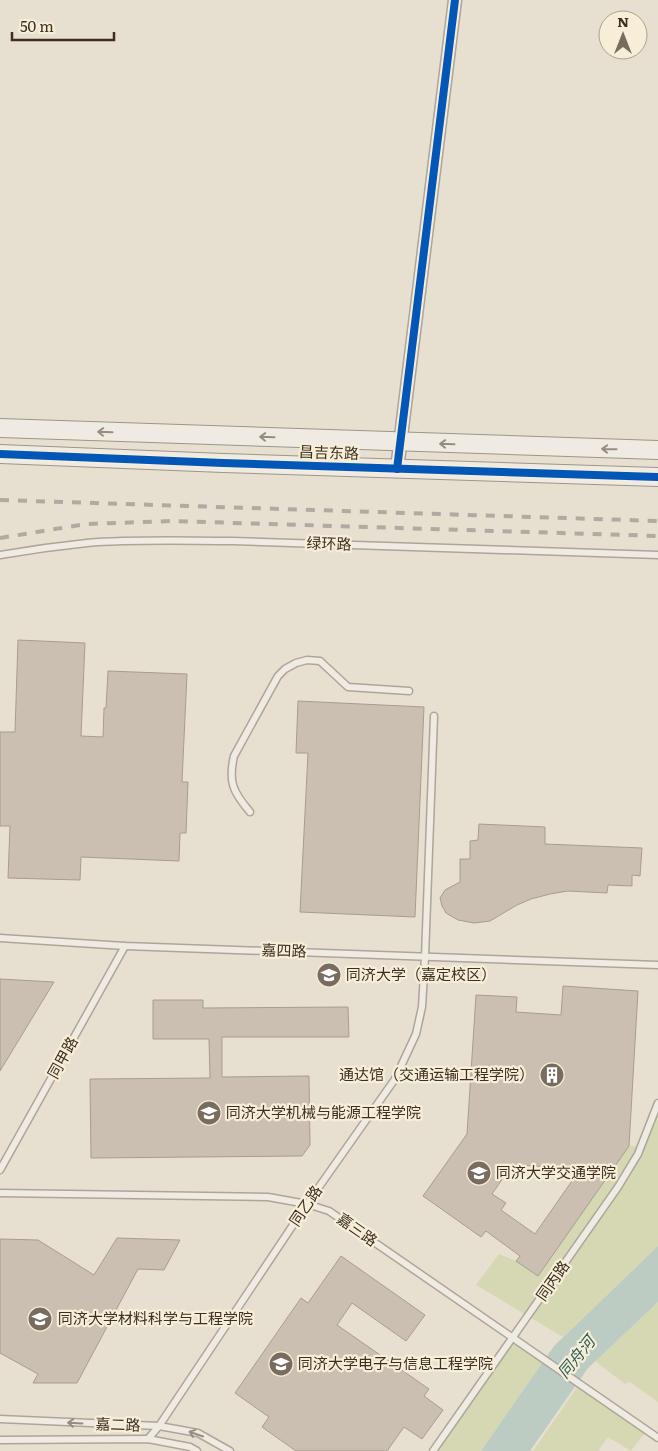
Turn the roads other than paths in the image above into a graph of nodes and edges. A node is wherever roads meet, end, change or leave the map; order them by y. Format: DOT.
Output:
graph roads {
  1 [pos="455,0"];
  2 [pos="0,428"];
  3 [pos="400,442"];
  4 [pos="658,450"];
  5 [pos="0,454"];
  6 [pos="397,469"];
  7 [pos="658,477"];
  8 [pos="0,555"];
  9 [pos="658,555"];
  10 [pos="409,691"];
  11 [pos="434,716"];
  12 [pos="250,812"];
  13 [pos="0,938"];
  14 [pos="125,946"];
  15 [pos="425,957"];
  16 [pos="658,965"];
  17 [pos="658,1103"];
  18 [pos="0,1170"];
  19 [pos="0,1193"];
  20 [pos="307,1204"];
  21 [pos="513,1338"];
  22 [pos="0,1419"];
  23 [pos="159,1426"];
  24 [pos="658,1438"];
  25 [pos="148,1439"];
  26 [pos="0,1440"];
  27 [pos="197,1451"];
  28 [pos="230,1451"];
  29 [pos="433,1451"];
  1 -- 3 [label="street"];
  3 -- 2 [label="street, 昌吉东路, one-way"];
  4 -- 3 [label="street, 昌吉东路, one-way"];
  3 -- 6 [label="street"];
  5 -- 6 [label="street, 昌吉东路"];
  6 -- 7 [label="street, 昌吉东路"];
  8 -- 9 [label="lane, 绿环路"];
  10 -- 12 [label="lane"];
  11 -- 15 [label="lane, 同乙路"];
  13 -- 14 [label="lane, 嘉四路"];
  14 -- 15 [label="lane, 嘉四路"];
  14 -- 18 [label="lane, 同甲路"];
  15 -- 16 [label="lane, 嘉四路"];
  15 -- 20 [label="lane, 同乙路"];
  17 -- 21 [label="lane, 同丙路"];
  19 -- 20 [label="lane, 嘉三路"];
  20 -- 21 [label="lane, 嘉三路"];
  20 -- 23 [label="lane, 同乙路"];
  21 -- 24 [label="lane, 嘉三路"];
  21 -- 29 [label="lane, 同丙路"];
  23 -- 22 [label="lane, 嘉二路, one-way"];
  23 -- 25 [label="lane, 同乙路"];
  28 -- 23 [label="lane, 嘉二路, one-way"];
  25 -- 26 [label="lane, 嘉二路"];
  25 -- 27 [label="lane, 嘉二路"];
}
